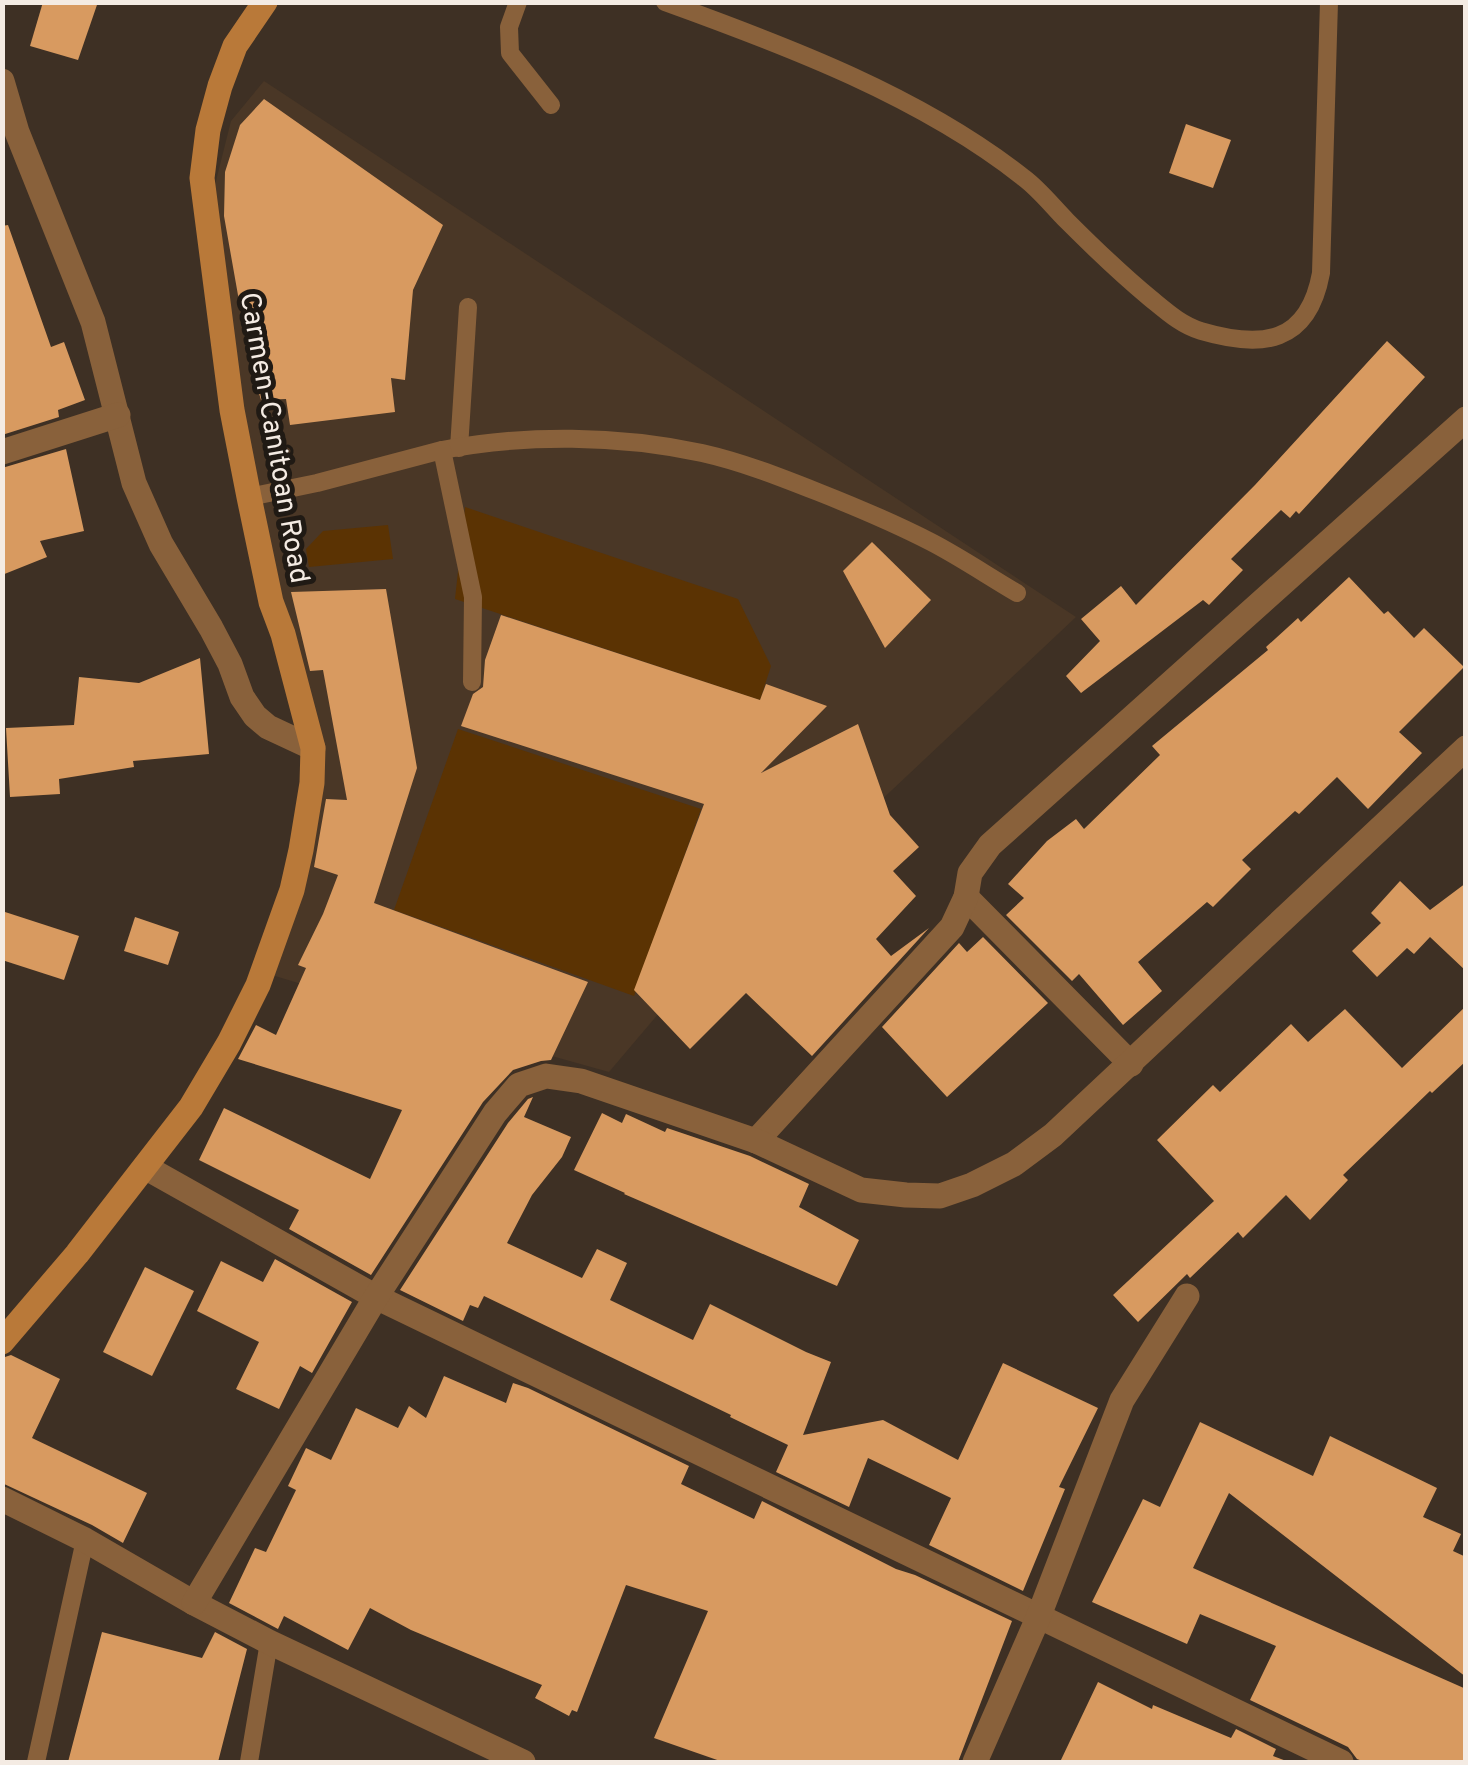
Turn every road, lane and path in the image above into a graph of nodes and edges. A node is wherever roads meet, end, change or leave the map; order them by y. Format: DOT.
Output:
graph roads {
  1 [pos="265,2"];
  2 [pos="518,2"];
  3 [pos="665,2"];
  4 [pos="1330,2"];
  5 [pos="2,81"];
  6 [pos="551,105"];
  7 [pos="468,306"];
  8 [pos="118,414"];
  9 [pos="1466,419"];
  10 [pos="450,449"];
  11 [pos="2,452"];
  12 [pos="248,497"];
  13 [pos="1017,592"];
  14 [pos="472,682"];
  15 [pos="313,748"];
  16 [pos="1466,748"];
  17 [pos="966,897"];
  18 [pos="1130,1064"];
  19 [pos="756,1142"];
  20 [pos="144,1167"];
  21 [pos="1188,1296"];
  22 [pos="376,1298"];
  23 [pos="2,1342"];
  24 [pos="2,1499"];
  25 [pos="85,1540"];
  26 [pos="194,1603"];
  27 [pos="1038,1618"];
  28 [pos="268,1642"];
  29 [pos="36,1762"];
  30 [pos="249,1762"];
  31 [pos="523,1762"];
  32 [pos="975,1762"];
  33 [pos="1340,1762"];
  1 -- 12 [label="main road, Carmen-Canitoan Road"];
  2 -- 6 [label="lane"];
  3 -- 4 [label="lane"];
  5 -- 8 [label="street"];
  7 -- 10 [label="lane"];
  8 -- 11 [label="street"];
  8 -- 15 [label="street"];
  9 -- 17 [label="street"];
  10 -- 12 [label="lane"];
  10 -- 13 [label="lane"];
  10 -- 14 [label="lane"];
  12 -- 15 [label="main road, Carmen-Canitoan Road"];
  15 -- 20 [label="main road, Carmen-Canitoan Road"];
  16 -- 18 [label="street"];
  17 -- 18 [label="street"];
  17 -- 19 [label="street"];
  18 -- 19 [label="street"];
  19 -- 22 [label="street"];
  20 -- 22 [label="street"];
  20 -- 23 [label="main road, Carmen-Canitoan Road"];
  21 -- 27 [label="street"];
  22 -- 26 [label="street"];
  22 -- 27 [label="street"];
  24 -- 25 [label="street"];
  25 -- 26 [label="street"];
  25 -- 29 [label="lane"];
  26 -- 28 [label="street"];
  27 -- 32 [label="street"];
  27 -- 33 [label="street"];
  28 -- 30 [label="lane"];
  28 -- 31 [label="street"];
}
